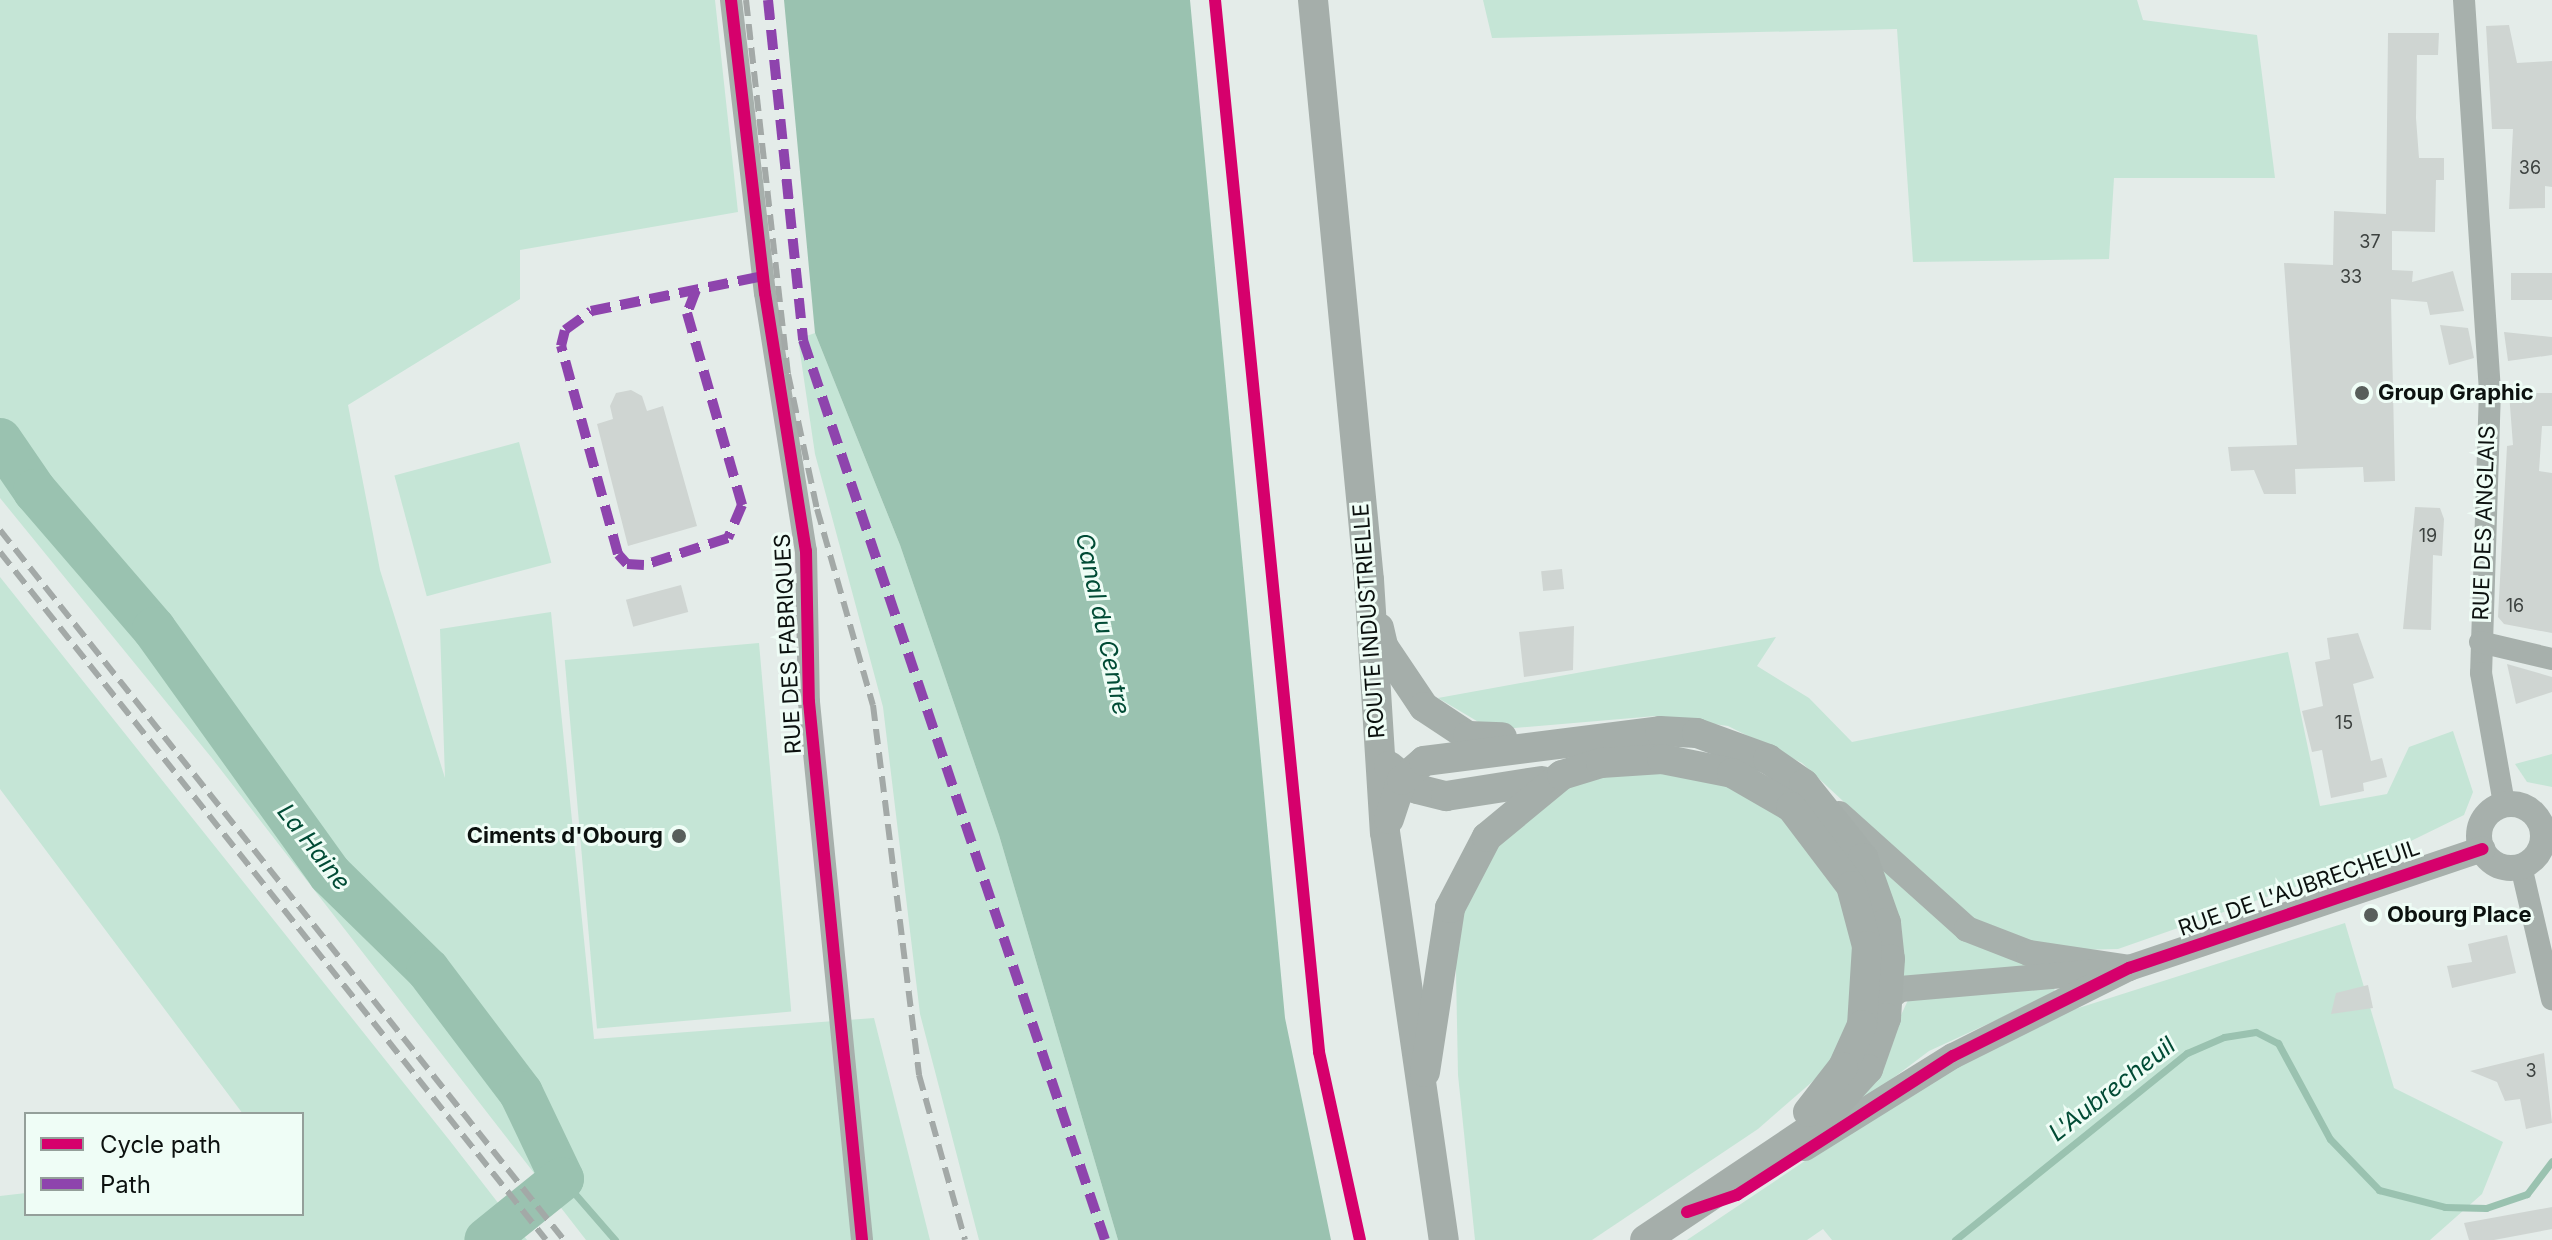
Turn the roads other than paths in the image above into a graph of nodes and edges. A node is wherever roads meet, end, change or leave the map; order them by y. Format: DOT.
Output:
graph roads {
  1 [pos="731,0"];
  2 [pos="1313,0"];
  3 [pos="2464,0"];
  4 [pos="1369,580"];
  5 [pos="2480,642"];
  6 [pos="2552,659"];
  7 [pos="1660,731"];
  8 [pos="1378,751"];
  9 [pos="1562,775"];
  10 [pos="1402,780"];
  11 [pos="1815,796"];
  12 [pos="2528,804"];
  13 [pos="1385,832"];
  14 [pos="2482,849"];
  15 [pos="2537,854"];
  16 [pos="2129,968"];
  17 [pos="1888,995"];
  18 [pos="2552,999"];
  19 [pos="1862,1025"];
  20 [pos="1420,1110"];
  21 [pos="1741,1176"];
  22 [pos="1687,1212"];
  23 [pos="862,1240"];
  24 [pos="1444,1240"];
  25 [pos="1645,1240"];
  1 -- 23 [label="street, RUE DES FABRIQUES"];
  2 -- 4 [label="main road, ROUTE INDUSTRIELLE"];
  3 -- 5 [label="street, RUE DES ANGLAIS"];
  4 -- 7 [label="main road"];
  4 -- 8 [label="main road, ROUTE INDUSTRIELLE"];
  5 -- 6 [label="street"];
  5 -- 12 [label="street, RUE DES ANGLAIS"];
  7 -- 10 [label="main road"];
  7 -- 11 [label="main road"];
  8 -- 10 [label="main road"];
  8 -- 13 [label="main road, ROUTE INDUSTRIELLE"];
  9 -- 10 [label="main road"];
  9 -- 19 [label="main road"];
  9 -- 20 [label="main road"];
  10 -- 13 [label="main road"];
  11 -- 16 [label="street"];
  11 -- 17 [label="main road"];
  12 -- 14 [label="street"];
  12 -- 15 [label="street"];
  13 -- 20 [label="main road, ROUTE INDUSTRIELLE"];
  14 -- 15 [label="street"];
  14 -- 16 [label="street, RUE DE L'AUBRECHEUIL"];
  15 -- 18 [label="street"];
  16 -- 17 [label="street"];
  16 -- 22 [label="street"];
  17 -- 19 [label="street"];
  17 -- 21 [label="main road"];
  19 -- 21 [label="main road"];
  20 -- 24 [label="main road, ROUTE INDUSTRIELLE"];
  21 -- 22 [label="main road"];
  22 -- 25 [label="main road"];
}
